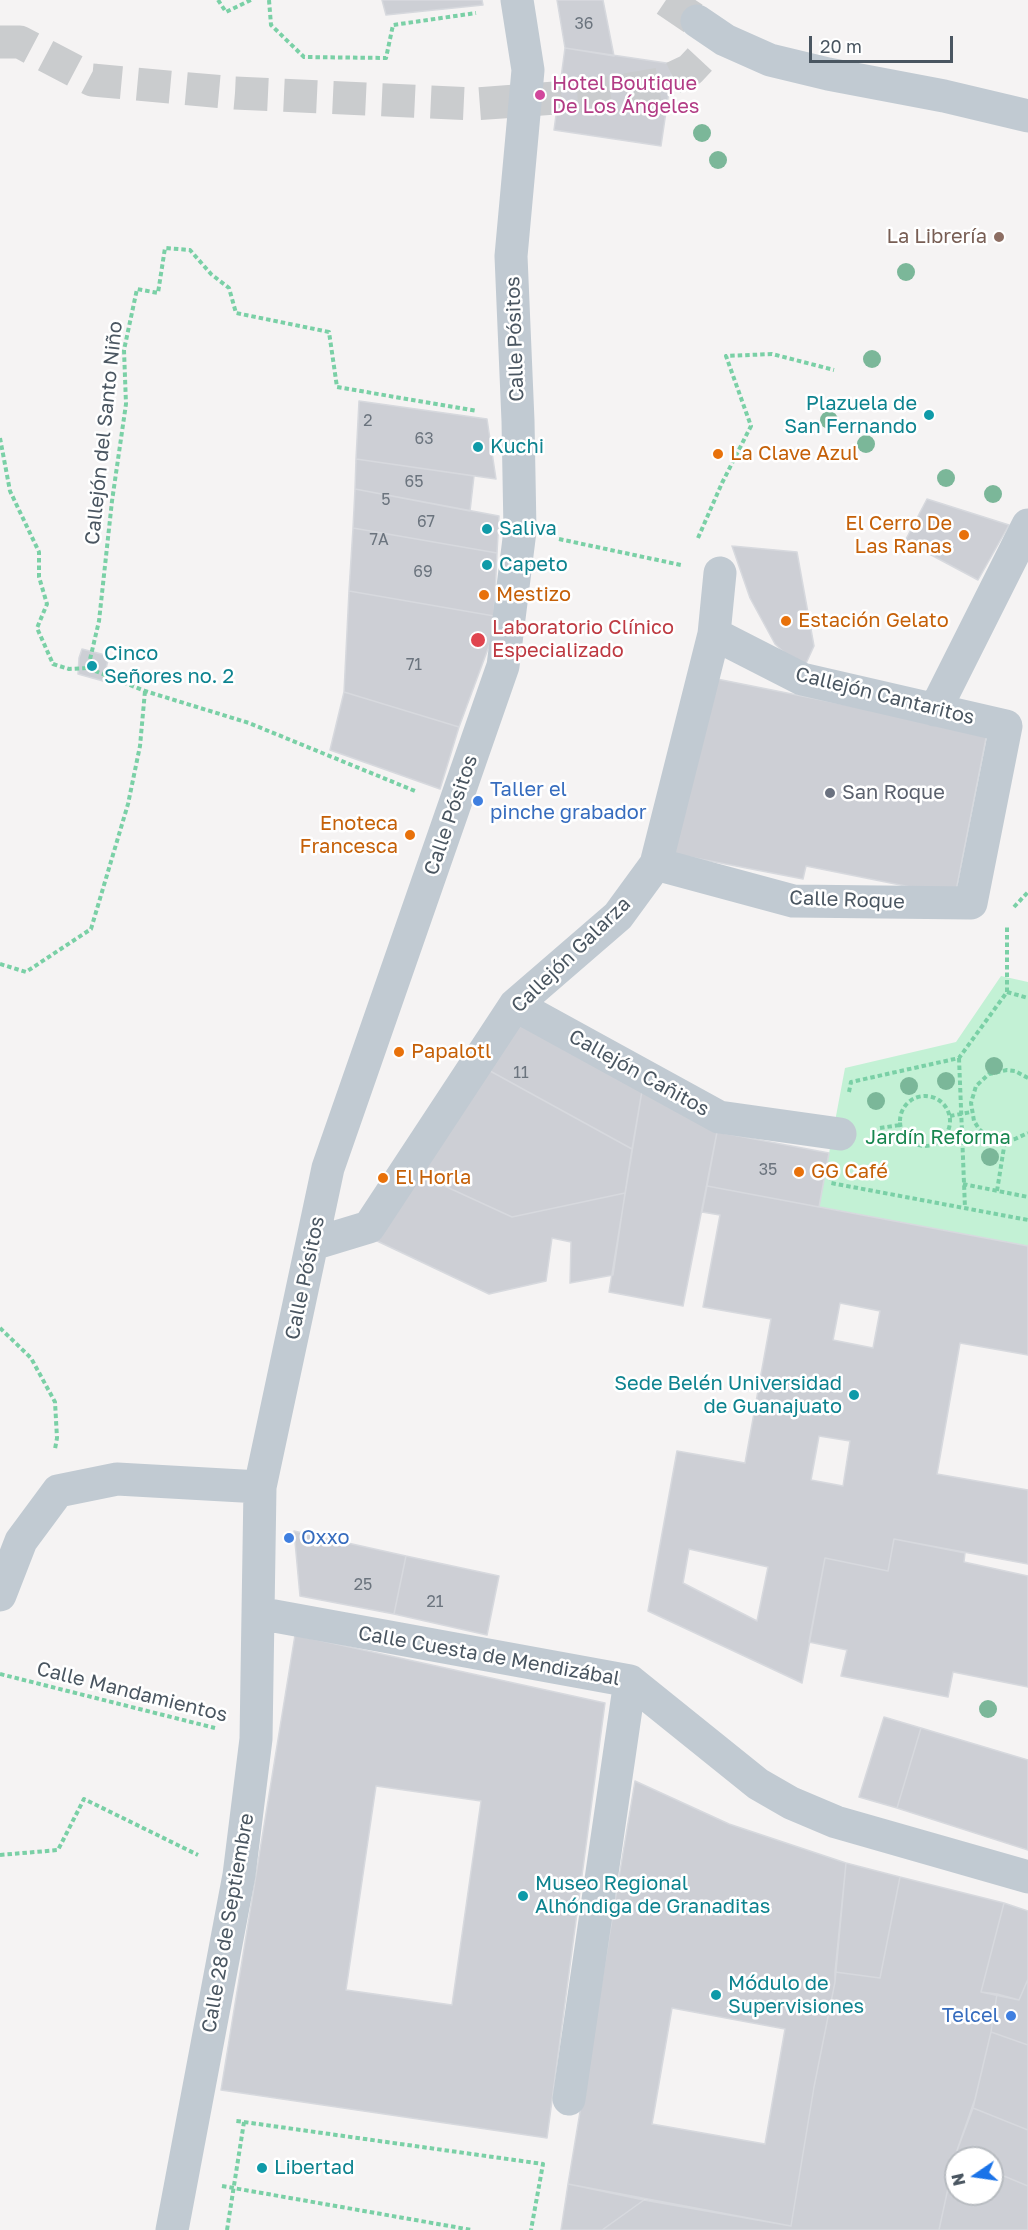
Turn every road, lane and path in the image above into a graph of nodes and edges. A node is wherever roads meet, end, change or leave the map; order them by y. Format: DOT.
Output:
graph roads {
  1 [pos="218,0"];
  2 [pos="251,0"];
  3 [pos="269,0"];
  4 [pos="517,0"];
  5 [pos="485,12"];
  6 [pos="705,33"];
  7 [pos="1028,116"];
  8 [pos="834,370"];
  9 [pos="518,421"];
  10 [pos="0,438"];
  11 [pos="1028,525"];
  12 [pos="520,531"];
  13 [pos="686,566"];
  14 [pos="720,573"];
  15 [pos="714,634"];
  16 [pos="88,668"];
  17 [pos="145,692"];
  18 [pos="935,710"];
  19 [pos="454,807"];
  20 [pos="657,864"];
  21 [pos="1028,892"];
  22 [pos="971,903"];
  23 [pos="1007,915"];
  24 [pos="1007,926"];
  25 [pos="0,964"];
  26 [pos="1007,993"];
  27 [pos="1028,998"];
  28 [pos="515,1005"];
  29 [pos="959,1058"];
  30 [pos="1028,1078"];
  31 [pos="971,1112"];
  32 [pos="962,1114"];
  33 [pos="950,1116"];
  34 [pos="1028,1133"];
  35 [pos="840,1134"];
  36 [pos="1005,1141"];
  37 [pos="963,1184"];
  38 [pos="997,1191"];
  39 [pos="1028,1197"];
  40 [pos="964,1208"];
  41 [pos="1028,1220"];
  42 [pos="313,1244"];
  43 [pos="0,1328"];
  44 [pos="260,1487"];
  45 [pos="58,1491"];
  46 [pos="0,1595"];
  47 [pos="258,1613"];
  48 [pos="0,1674"];
  49 [pos="630,1682"];
  50 [pos="256,1739"];
  51 [pos="0,1855"];
  52 [pos="239,1875"];
  53 [pos="1028,1877"];
  54 [pos="569,2099"];
  55 [pos="226,2119"];
  56 [pos="244,2122"];
  57 [pos="215,2184"];
  58 [pos="234,2188"];
  59 [pos="172,2230"];
  60 [pos="227,2230"];
  61 [pos="472,2230"];
  62 [pos="531,2230"];
  1 -- 2 [label="path"];
  3 -- 5 [label="path"];
  4 -- 9 [label="street, Calle Pósitos"];
  6 -- 7 [label="street"];
  8 -- 13 [label="path"];
  9 -- 12 [label="street, Calle Pósitos"];
  9 -- 16 [label="path, Callejón del Santo Niño"];
  10 -- 16 [label="path"];
  11 -- 18 [label="street"];
  12 -- 13 [label="path"];
  12 -- 19 [label="street, Calle Pósitos"];
  13 -- 14 [label="path"];
  14 -- 15 [label="street"];
  15 -- 18 [label="street, Callejón Cantaritos"];
  15 -- 20 [label="street, Callejón Galarza"];
  16 -- 17 [label="path"];
  17 -- 19 [label="path"];
  17 -- 25 [label="path"];
  18 -- 22 [label="street, Callejón Cantaritos"];
  19 -- 42 [label="street, Calle Pósitos"];
  20 -- 22 [label="street, Calle Roque"];
  20 -- 28 [label="street, Callejón Galarza"];
  21 -- 23 [label="path"];
  24 -- 26 [label="path"];
  26 -- 27 [label="path"];
  26 -- 29 [label="path"];
  28 -- 35 [label="street, Callejón Cañitos"];
  28 -- 42 [label="street, Callejón Galarza"];
  29 -- 32 [label="path"];
  29 -- 35 [label="path"];
  30 -- 31 [label="path"];
  31 -- 32 [label="path"];
  31 -- 36 [label="path"];
  32 -- 33 [label="path"];
  32 -- 37 [label="path"];
  33 -- 33 [label="path"];
  34 -- 36 [label="path"];
  35 -- 40 [label="path"];
  36 -- 38 [label="path"];
  37 -- 38 [label="path"];
  37 -- 40 [label="path"];
  38 -- 39 [label="path"];
  40 -- 41 [label="path"];
  42 -- 44 [label="street, Calle Pósitos"];
  43 -- 45 [label="path"];
  44 -- 45 [label="street"];
  44 -- 47 [label="street, Calle Pósitos"];
  45 -- 46 [label="street"];
  47 -- 49 [label="street, Calle Cuesta de Mendizábal"];
  47 -- 50 [label="street, Calle 28 de Septiembre"];
  48 -- 50 [label="path, Calle Mandamientos"];
  49 -- 53 [label="street, Calle Cuesta de Mendizábal"];
  49 -- 54 [label="street"];
  50 -- 52 [label="street, Calle 28 de Septiembre"];
  51 -- 52 [label="path"];
  52 -- 59 [label="street, Calle 28 de Septiembre"];
  55 -- 56 [label="path"];
  56 -- 58 [label="path"];
  56 -- 62 [label="path"];
  57 -- 58 [label="path"];
  58 -- 60 [label="path"];
  58 -- 61 [label="path"];
}
